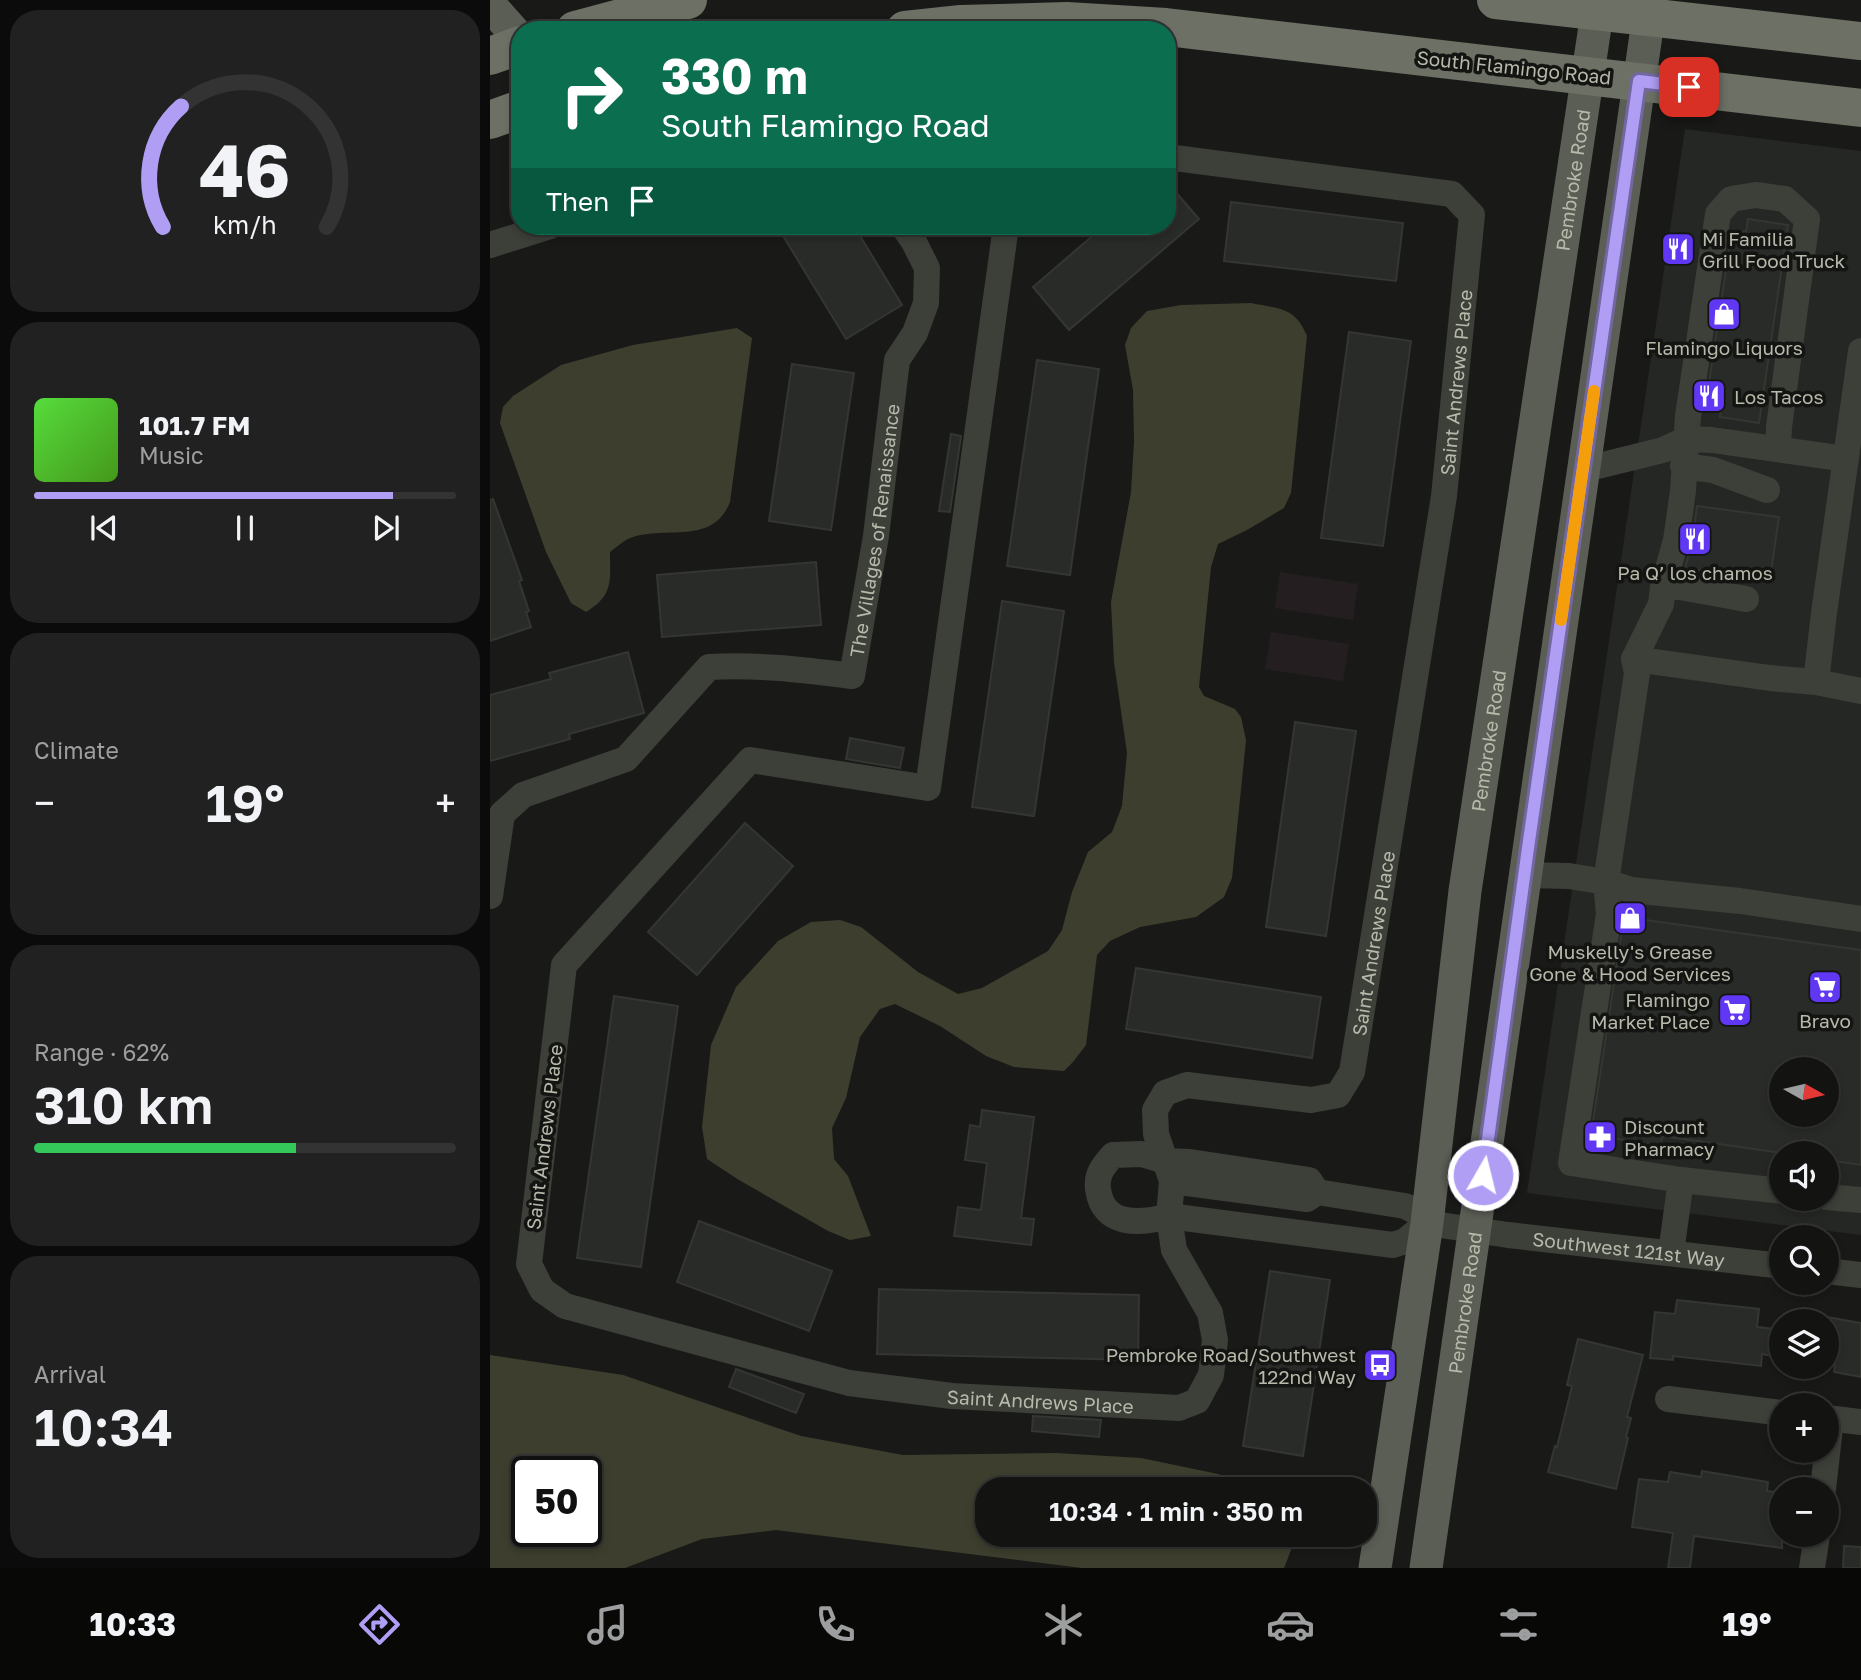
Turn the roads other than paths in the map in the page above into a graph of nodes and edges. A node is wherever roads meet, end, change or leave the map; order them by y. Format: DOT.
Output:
graph roads {
  1 [pos="688,0"];
  2 [pos="1496,0"];
  3 [pos="490,5"];
  4 [pos="1597,6"];
  5 [pos="1650,9"];
  6 [pos="609,21"];
  7 [pos="1176,28"];
  8 [pos="511,29"];
  9 [pos="1861,41"];
  10 [pos="511,48"];
  11 [pos="490,56"];
  12 [pos="1587,75"];
  13 [pos="1639,81"];
  14 [pos="1861,107"];
  15 [pos="511,112"];
  16 [pos="490,120"];
  17 [pos="1176,159"];
  18 [pos="523,235"];
  19 [pos="913,235"];
  20 [pos="1005,235"];
  21 [pos="490,246"];
  22 [pos="1861,351"];
  23 [pos="1687,439"];
  24 [pos="1778,449"];
  25 [pos="1846,459"];
  26 [pos="1683,466"];
  27 [pos="1583,470"];
  28 [pos="1767,490"];
  29 [pos="1663,587"];
  30 [pos="1746,599"];
  31 [pos="1634,659"];
  32 [pos="1816,682"];
  33 [pos="1861,691"];
  34 [pos="494,806"];
  35 [pos="1524,875"];
  36 [pos="1606,882"];
  37 [pos="490,896"];
  38 [pos="1861,919"];
  39 [pos="1168,1171"];
  40 [pos="1681,1180"];
  41 [pos="1769,1190"];
  42 [pos="1839,1197"];
  43 [pos="1861,1200"];
  44 [pos="1168,1216"];
  45 [pos="1427,1223"];
  46 [pos="1476,1230"];
  47 [pos="1671,1253"];
  48 [pos="1769,1264"];
  49 [pos="1839,1272"];
  50 [pos="1861,1275"];
  51 [pos="1668,1399"];
  52 [pos="1769,1411"];
  53 [pos="1839,1420"];
  54 [pos="1861,1422"];
  55 [pos="1815,1547"];
  56 [pos="1375,1568"];
  57 [pos="1426,1568"];
  58 [pos="1812,1568"];
  1 -- 6 [label="highway"];
  2 -- 4 [label="highway"];
  3 -- 8 [label="main road"];
  4 -- 5 [label="highway"];
  4 -- 12 [label="main road, Pembroke Road"];
  5 -- 9 [label="highway"];
  5 -- 13 [label="main road, Pembroke Road"];
  7 -- 12 [label="highway, South Flamingo Road"];
  10 -- 11 [label="highway"];
  12 -- 13 [label="highway, South Flamingo Road"];
  12 -- 45 [label="main road, Pembroke Road"];
  13 -- 14 [label="highway, South Flamingo Road"];
  13 -- 27 [label="main road, Pembroke Road"];
  15 -- 16 [label="highway"];
  17 -- 39 [label="street, Saint Andrews Place"];
  18 -- 21 [label="street"];
  19 -- 34 [label="street, The Villages of Renaissance"];
  20 -- 44 [label="street, Saint Andrews Place"];
  22 -- 25 [label="street"];
  23 -- 24 [label="street"];
  23 -- 24 [label="street"];
  23 -- 26 [label="street"];
  23 -- 27 [label="street"];
  24 -- 25 [label="street"];
  25 -- 32 [label="street"];
  26 -- 28 [label="street"];
  26 -- 29 [label="street"];
  27 -- 35 [label="main road, Pembroke Road"];
  29 -- 30 [label="street"];
  29 -- 31 [label="street"];
  31 -- 32 [label="street"];
  31 -- 36 [label="street"];
  32 -- 33 [label="street"];
  34 -- 37 [label="street, The Villages of Renaissance"];
  35 -- 36 [label="street"];
  35 -- 46 [label="main road, Pembroke Road"];
  36 -- 38 [label="street"];
  36 -- 40 [label="street"];
  39 -- 44 [label="street, Saint Andrews Place"];
  39 -- 44 [label="street"];
  39 -- 45 [label="street"];
  40 -- 41 [label="street"];
  40 -- 47 [label="street"];
  42 -- 43 [label="street"];
  44 -- 45 [label="street"];
  45 -- 46 [label="street, Southwest 121st Way"];
  45 -- 56 [label="main road, Pembroke Road"];
  46 -- 47 [label="street, Southwest 121st Way"];
  46 -- 57 [label="main road, Pembroke Road"];
  47 -- 48 [label="street, Southwest 121st Way"];
  49 -- 50 [label="street"];
  51 -- 52 [label="street"];
  53 -- 54 [label="street"];
  55 -- 58 [label="street"];
}
